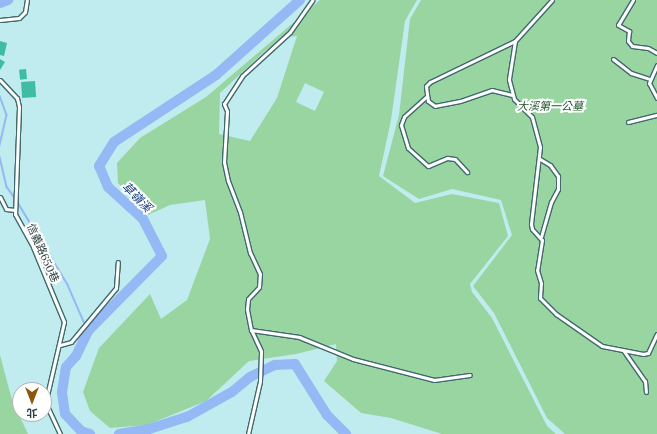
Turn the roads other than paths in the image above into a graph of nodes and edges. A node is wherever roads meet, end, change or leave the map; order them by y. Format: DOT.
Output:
graph roads {
  1 [pos="27,0"];
  2 [pos="312,0"];
  3 [pos="552,0"];
  4 [pos="633,0"];
  5 [pos="0,20"];
  6 [pos="515,41"];
  7 [pos="657,53"];
  8 [pos="613,59"];
  9 [pos="657,65"];
  10 [pos="650,79"];
  11 [pos="0,80"];
  12 [pos="512,95"];
  13 [pos="427,96"];
  14 [pos="657,98"];
  15 [pos="657,115"];
  16 [pos="628,122"];
  17 [pos="540,160"];
  18 [pos="467,172"];
  19 [pos="0,197"];
  20 [pos="15,210"];
  21 [pos="541,237"];
  22 [pos="118,262"];
  23 [pos="251,330"];
  24 [pos="657,334"];
  25 [pos="60,345"];
  26 [pos="623,350"];
  27 [pos="470,375"];
  28 [pos="646,392"];
  29 [pos="60,434"];
  30 [pos="248,434"];
  1 -- 5 [label="lane"];
  2 -- 23 [label="lane"];
  3 -- 6 [label="lane"];
  4 -- 7 [label="lane"];
  6 -- 12 [label="lane"];
  6 -- 13 [label="lane"];
  8 -- 10 [label="lane"];
  9 -- 10 [label="lane"];
  10 -- 14 [label="lane"];
  11 -- 20 [label="lane"];
  12 -- 13 [label="lane"];
  12 -- 17 [label="lane"];
  13 -- 18 [label="lane"];
  15 -- 16 [label="lane"];
  17 -- 21 [label="lane"];
  17 -- 21 [label="lane"];
  19 -- 20 [label="lane"];
  20 -- 25 [label="lane, 信義路650巷"];
  21 -- 26 [label="lane"];
  22 -- 25 [label="lane"];
  23 -- 27 [label="lane"];
  23 -- 30 [label="lane"];
  24 -- 26 [label="lane"];
  25 -- 29 [label="lane, 信義路650巷"];
  26 -- 28 [label="lane"];
}
